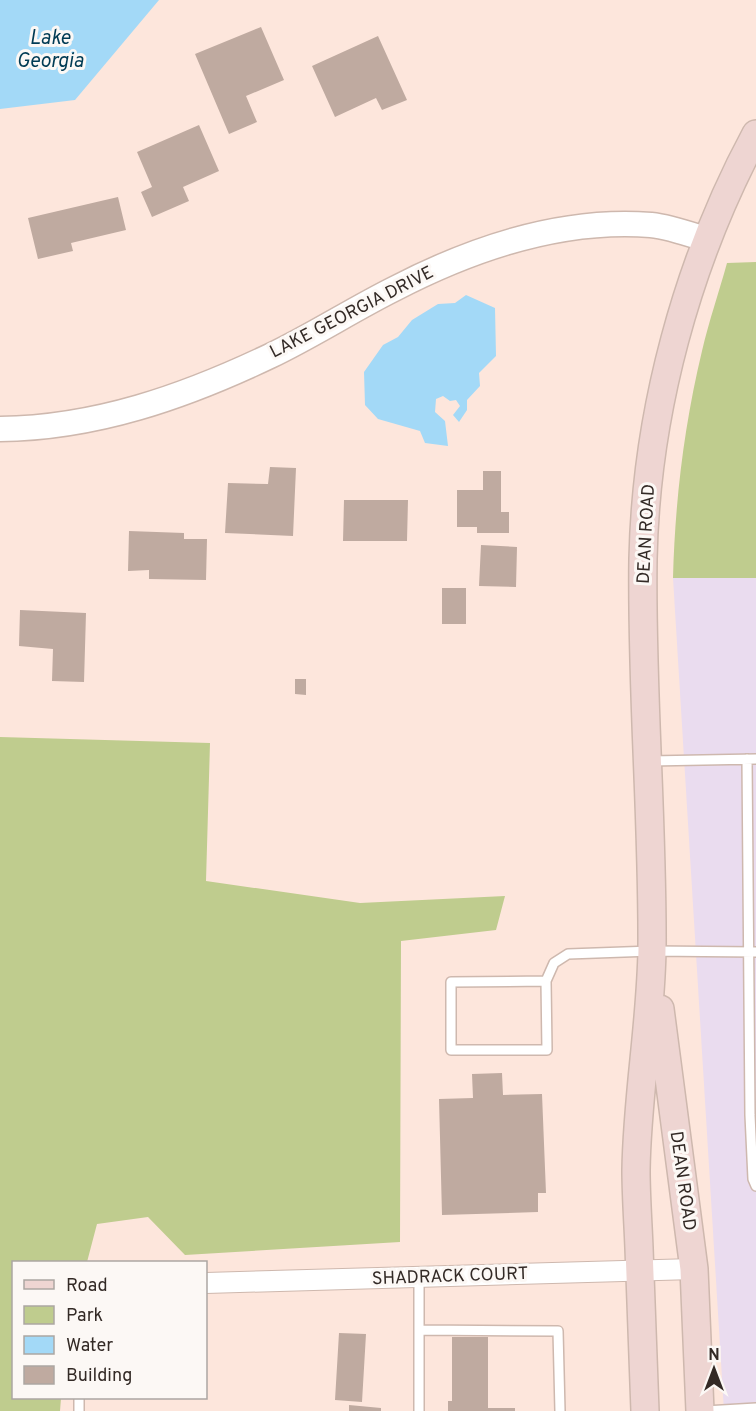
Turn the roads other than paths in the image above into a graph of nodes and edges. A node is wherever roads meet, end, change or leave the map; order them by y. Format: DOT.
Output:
graph roads {
  1 [pos="756,134"];
  2 [pos="708,240"];
  3 [pos="0,429"];
  4 [pos="752,759"];
  5 [pos="647,761"];
  6 [pos="652,951"];
  7 [pos="752,952"];
  8 [pos="546,981"];
  9 [pos="756,1186"];
  10 [pos="694,1269"];
  11 [pos="640,1270"];
  12 [pos="418,1277"];
  13 [pos="207,1283"];
  14 [pos="420,1330"];
  15 [pos="756,1408"];
  16 [pos="419,1411"];
  17 [pos="560,1411"];
  18 [pos="645,1411"];
  19 [pos="700,1411"];
  20 [pos="705,1411"];
  1 -- 2 [label="main road, DEAN ROAD"];
  2 -- 3 [label="street, LAKE GEORGIA DRIVE"];
  2 -- 5 [label="main road, DEAN ROAD"];
  4 -- 5 [label="lane"];
  4 -- 7 [label="lane"];
  5 -- 6 [label="main road, DEAN ROAD"];
  6 -- 7 [label="lane"];
  6 -- 8 [label="lane"];
  6 -- 10 [label="main road, DEAN ROAD"];
  6 -- 11 [label="main road, DEAN ROAD"];
  7 -- 9 [label="lane"];
  8 -- 8 [label="lane"];
  10 -- 11 [label="street, SHADRACK COURT"];
  10 -- 19 [label="main road, DEAN ROAD"];
  11 -- 12 [label="street, SHADRACK COURT"];
  11 -- 18 [label="main road, DEAN ROAD"];
  12 -- 13 [label="street, SHADRACK COURT"];
  12 -- 14 [label="lane"];
  14 -- 16 [label="lane"];
  14 -- 17 [label="lane"];
  15 -- 20 [label="lane"];
}
